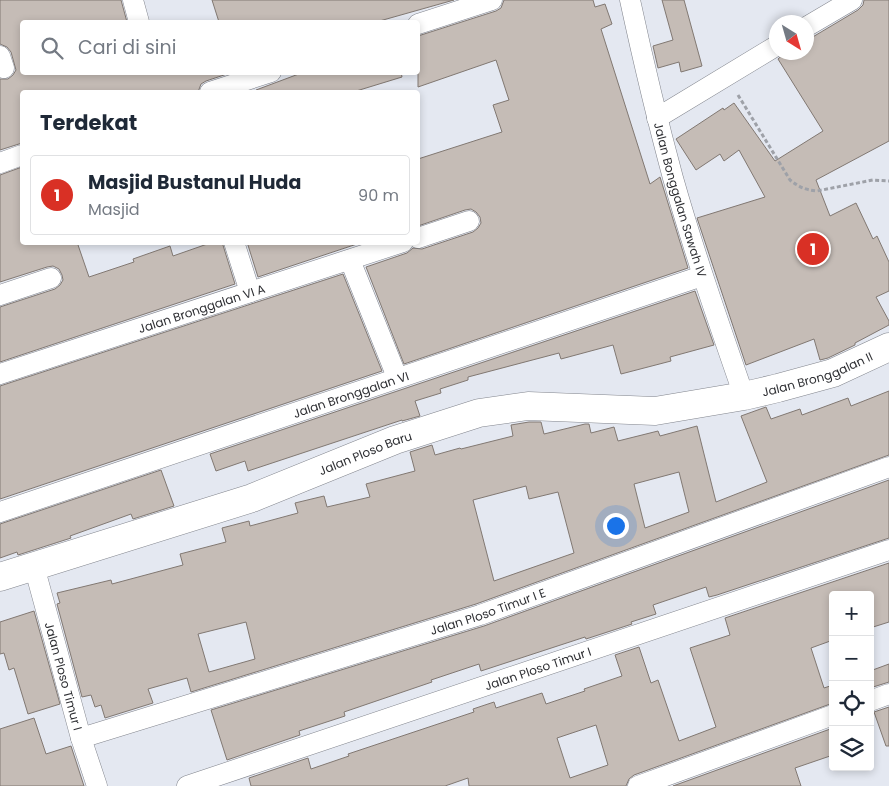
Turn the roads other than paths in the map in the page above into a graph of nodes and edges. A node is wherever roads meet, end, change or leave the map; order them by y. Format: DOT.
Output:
graph roads {
  1 [pos="133,0"];
  2 [pos="492,0"];
  3 [pos="630,0"];
  4 [pos="852,0"];
  5 [pos="139,20"];
  6 [pos="814,22"];
  7 [pos="420,23"];
  8 [pos="769,50"];
  9 [pos="262,75"];
  10 [pos="216,90"];
  11 [pos="657,118"];
  12 [pos="20,156"];
  13 [pos="0,163"];
  14 [pos="469,221"];
  15 [pos="420,237"];
  16 [pos="235,245"];
  17 [pos="395,245"];
  18 [pos="350,260"];
  19 [pos="702,276"];
  20 [pos="51,278"];
  21 [pos="250,292"];
  22 [pos="0,295"];
  23 [pos="889,347"];
  24 [pos="0,374"];
  25 [pos="398,377"];
  26 [pos="744,396"];
  27 [pos="889,467"];
  28 [pos="0,512"];
  29 [pos="889,550"];
  30 [pos="34,566"];
  31 [pos="0,577"];
  32 [pos="889,694"];
  33 [pos="874,700"];
  34 [pos="829,716"];
  35 [pos="81,738"];
  36 [pos="97,786"];
  37 [pos="187,786"];
  38 [pos="638,786"];
  1 -- 5 [label="street"];
  2 -- 7 [label="street"];
  3 -- 11 [label="street, Jalan Bonggalan Sawah IV"];
  4 -- 6 [label="street"];
  8 -- 11 [label="street"];
  9 -- 10 [label="street"];
  11 -- 19 [label="street, Jalan Bonggalan Sawah IV"];
  12 -- 13 [label="street"];
  14 -- 15 [label="street"];
  16 -- 21 [label="street"];
  17 -- 18 [label="street, Jalan Bronggalan VI A"];
  18 -- 21 [label="street, Jalan Bronggalan VI A"];
  18 -- 25 [label="street"];
  19 -- 25 [label="street, Jalan Bronggalan VI"];
  19 -- 26 [label="street, Jalan Bonggalan Sawah IV"];
  20 -- 22 [label="street"];
  21 -- 24 [label="street, Jalan Bronggalan VI A"];
  23 -- 26 [label="street, Jalan Bronggalan II"];
  25 -- 28 [label="street, Jalan Bronggalan VI"];
  26 -- 30 [label="street, Jalan Ploso Baru"];
  27 -- 35 [label="street, Jalan Ploso Timur I E"];
  29 -- 37 [label="street, Jalan Ploso Timur I"];
  30 -- 31 [label="street, Jalan Ploso Baru"];
  30 -- 35 [label="street, Jalan Ploso Timur I"];
  32 -- 33 [label="street"];
  34 -- 38 [label="street"];
  35 -- 36 [label="street, Jalan Ploso Timur I"];
}
